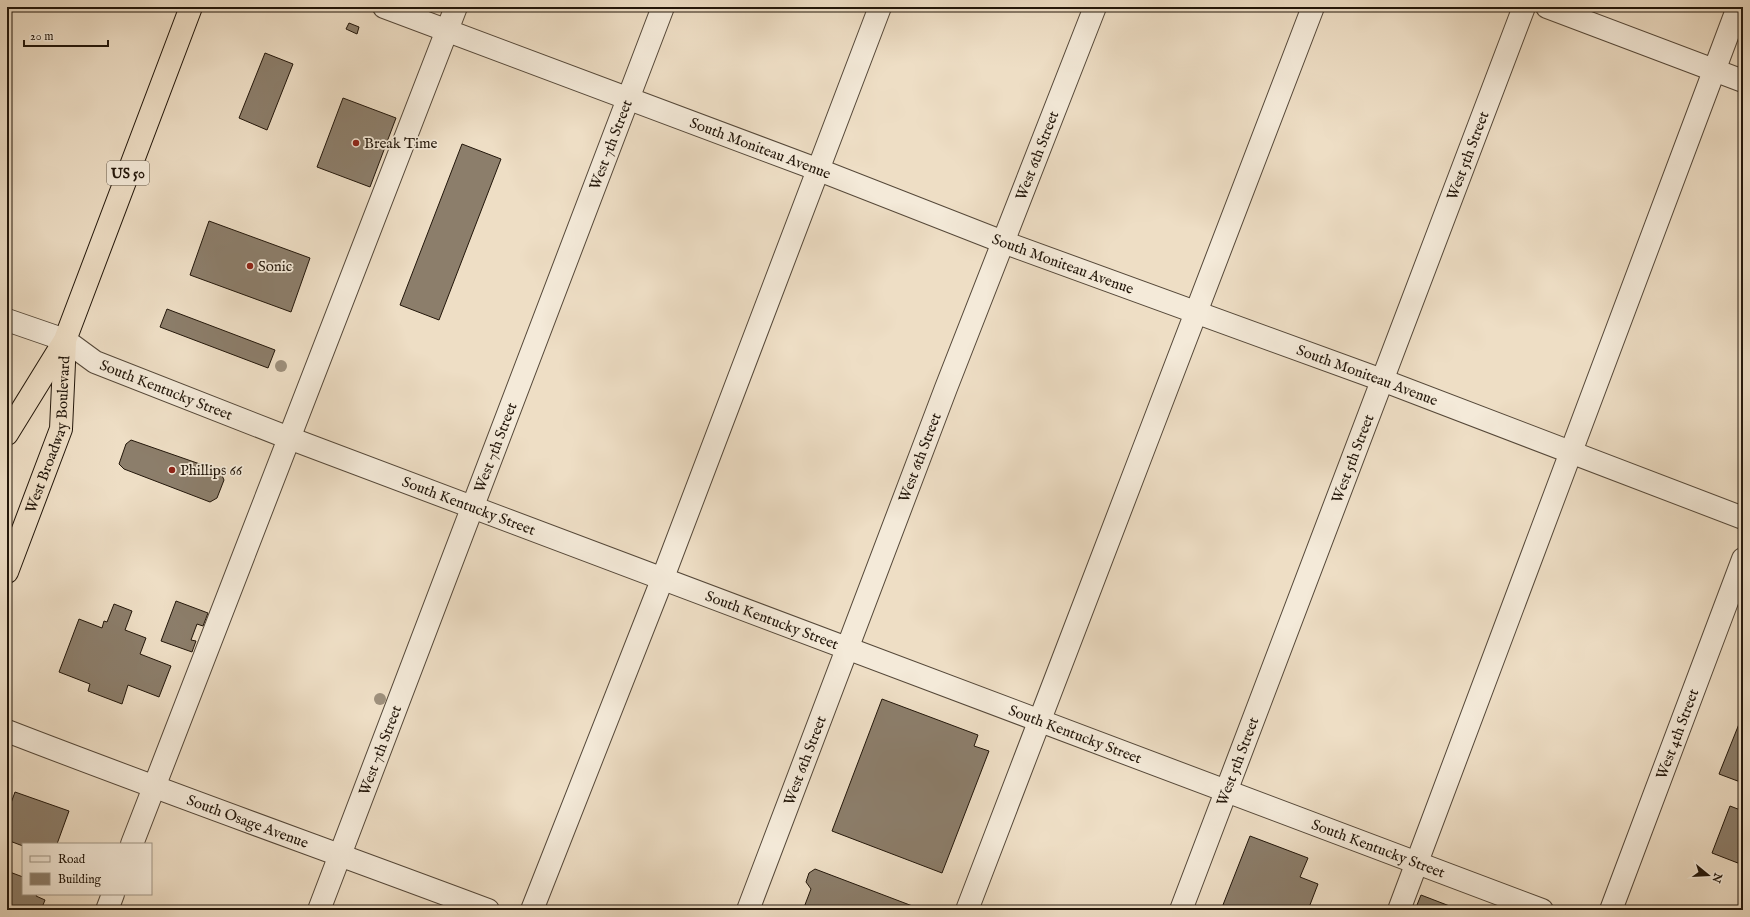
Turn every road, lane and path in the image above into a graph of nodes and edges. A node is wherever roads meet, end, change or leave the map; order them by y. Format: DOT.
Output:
graph roads {
  1 [pos="191,7"];
  2 [pos="384,7"];
  3 [pos="456,7"];
  4 [pos="663,7"];
  5 [pos="880,7"];
  6 [pos="1095,7"];
  7 [pos="1313,7"];
  8 [pos="1524,7"];
  9 [pos="1547,7"];
  10 [pos="1738,7"];
  11 [pos="447,31"];
  12 [pos="1714,70"];
  13 [pos="1743,81"];
  14 [pos="628,100"];
  15 [pos="819,170"];
  16 [pos="1003,242"];
  17 [pos="1197,312"];
  18 [pos="7,320"];
  19 [pos="65,340"];
  20 [pos="1382,380"];
  21 [pos="7,434"];
  22 [pos="289,438"];
  23 [pos="1572,452"];
  24 [pos="472,508"];
  25 [pos="1743,518"];
  26 [pos="1743,559"];
  27 [pos="7,572"];
  28 [pos="662,580"];
  29 [pos="847,649"];
  30 [pos="1039,721"];
  31 [pos="7,731"];
  32 [pos="154,788"];
  33 [pos="1226,791"];
  34 [pos="132,843"];
  35 [pos="340,854"];
  36 [pos="1416,863"];
  37 [pos="113,895"];
  38 [pos="106,910"];
  39 [pos="319,910"];
  40 [pos="488,910"];
  41 [pos="532,910"];
  42 [pos="748,910"];
  43 [pos="967,910"];
  44 [pos="1181,910"];
  45 [pos="1399,910"];
  46 [pos="1542,910"];
  47 [pos="1611,910"];
  1 -- 19 [label="highway, West Broadway Boulevard / US 50"];
  2 -- 11 [label="street, South Moniteau Avenue"];
  3 -- 11 [label="street"];
  4 -- 14 [label="street, West 7th Street"];
  5 -- 15 [label="street"];
  6 -- 16 [label="street, West 6th Street"];
  7 -- 17 [label="street"];
  8 -- 20 [label="street, West 5th Street"];
  9 -- 12 [label="street"];
  10 -- 12 [label="street"];
  11 -- 14 [label="street, South Moniteau Avenue"];
  11 -- 22 [label="street"];
  12 -- 13 [label="street"];
  12 -- 23 [label="street"];
  14 -- 15 [label="street, South Moniteau Avenue"];
  14 -- 24 [label="street, West 7th Street"];
  15 -- 16 [label="street, South Moniteau Avenue"];
  15 -- 28 [label="street"];
  16 -- 17 [label="street, South Moniteau Avenue"];
  16 -- 29 [label="street, West 6th Street"];
  17 -- 20 [label="street, South Moniteau Avenue"];
  17 -- 30 [label="street"];
  18 -- 19 [label="street, South Kentucky Street"];
  19 -- 21 [label="highway, West Broadway Boulevard / US 50"];
  19 -- 22 [label="street, South Kentucky Street"];
  19 -- 27 [label="highway, West Broadway Boulevard / US 50"];
  20 -- 23 [label="street, South Moniteau Avenue"];
  20 -- 33 [label="street, West 5th Street"];
  22 -- 24 [label="street, South Kentucky Street"];
  22 -- 32 [label="street"];
  23 -- 25 [label="street, South Moniteau Avenue"];
  23 -- 36 [label="street"];
  24 -- 28 [label="street, South Kentucky Street"];
  24 -- 35 [label="street, West 7th Street"];
  26 -- 47 [label="street, West 4th Street"];
  28 -- 29 [label="street, South Kentucky Street"];
  28 -- 41 [label="street"];
  29 -- 30 [label="street, South Kentucky Street"];
  29 -- 42 [label="street, West 6th Street"];
  30 -- 33 [label="street, South Kentucky Street"];
  30 -- 43 [label="street"];
  31 -- 32 [label="street, South Osage Avenue"];
  32 -- 34 [label="street"];
  32 -- 35 [label="street, South Osage Avenue"];
  33 -- 36 [label="street, South Kentucky Street"];
  33 -- 44 [label="street, West 5th Street"];
  35 -- 39 [label="street, West 7th Street"];
  35 -- 40 [label="street, South Osage Avenue"];
  36 -- 45 [label="street"];
  36 -- 46 [label="street, South Kentucky Street"];
  37 -- 38 [label="street"];
}
